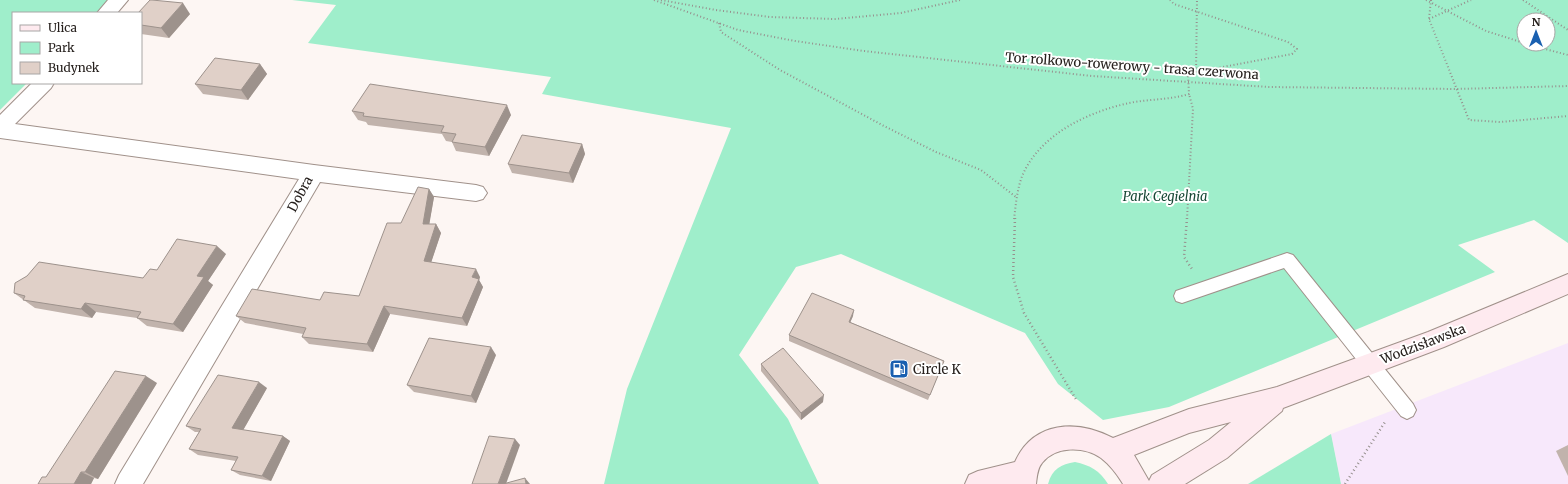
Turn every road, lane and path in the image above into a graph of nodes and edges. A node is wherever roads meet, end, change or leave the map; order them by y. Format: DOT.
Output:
graph roads {
  1 [pos="119,0"];
  2 [pos="654,0"];
  3 [pos="661,0"];
  4 [pos="960,0"];
  5 [pos="1170,0"];
  6 [pos="1196,0"];
  7 [pos="1426,0"];
  8 [pos="1471,0"];
  9 [pos="1523,0"];
  10 [pos="1431,1"];
  11 [pos="1196,11"];
  12 [pos="1447,11"];
  13 [pos="107,12"];
  14 [pos="1428,20"];
  15 [pos="719,23"];
  16 [pos="1568,30"];
  17 [pos="1516,41"];
  18 [pos="1555,52"];
  19 [pos="1568,55"];
  20 [pos="1196,72"];
  21 [pos="1188,83"];
  22 [pos="43,84"];
  23 [pos="1568,86"];
  24 [pos="1456,89"];
  25 [pos="1189,94"];
  26 [pos="1568,116"];
  27 [pos="0,129"];
  28 [pos="314,173"];
  29 [pos="476,192"];
  30 [pos="1016,197"];
  31 [pos="1568,284"];
  32 [pos="1205,288"];
  33 [pos="1182,296"];
  34 [pos="1369,364"];
  35 [pos="1277,399"];
  36 [pos="1076,401"];
  37 [pos="1407,410"];
  38 [pos="1389,415"];
  39 [pos="1111,451"];
  40 [pos="1023,479"];
  41 [pos="128,484"];
  42 [pos="978,484"];
  43 [pos="1137,484"];
  44 [pos="1161,484"];
  45 [pos="1345,484"];
  1 -- 13 [label="street"];
  2 -- 15 [label="path, Tor rolkowo-rowerowy - trasa czerwona"];
  3 -- 4 [label="path"];
  5 -- 11 [label="path"];
  6 -- 11 [label="path"];
  7 -- 10 [label="path"];
  8 -- 12 [label="path"];
  9 -- 16 [label="path"];
  10 -- 12 [label="path"];
  10 -- 14 [label="path"];
  11 -- 20 [label="path"];
  11 -- 20 [label="path"];
  12 -- 14 [label="path"];
  12 -- 17 [label="path"];
  14 -- 24 [label="path"];
  15 -- 21 [label="path, Tor rolkowo-rowerowy - trasa czerwona"];
  15 -- 30 [label="path"];
  18 -- 19 [label="path"];
  20 -- 21 [label="path"];
  21 -- 24 [label="path, Tor rolkowo-rowerowy - trasa czerwona"];
  21 -- 25 [label="path"];
  22 -- 27 [label="street"];
  23 -- 24 [label="path, Tor rolkowo-rowerowy - trasa czerwona"];
  24 -- 26 [label="path"];
  25 -- 30 [label="path"];
  25 -- 32 [label="path"];
  27 -- 28 [label="street, Dobra"];
  28 -- 29 [label="street"];
  28 -- 41 [label="street, Dobra"];
  30 -- 36 [label="path"];
  31 -- 34 [label="street, Wodzisławska"];
  32 -- 33 [label="lane"];
  32 -- 34 [label="lane"];
  34 -- 35 [label="street, Wodzisławska"];
  34 -- 37 [label="lane"];
  35 -- 39 [label="street, Wodzisławska"];
  35 -- 44 [label="street, Wodzisławska"];
  38 -- 45 [label="path"];
  39 -- 40 [label="street"];
  39 -- 43 [label="street"];
  40 -- 42 [label="street"];
}
